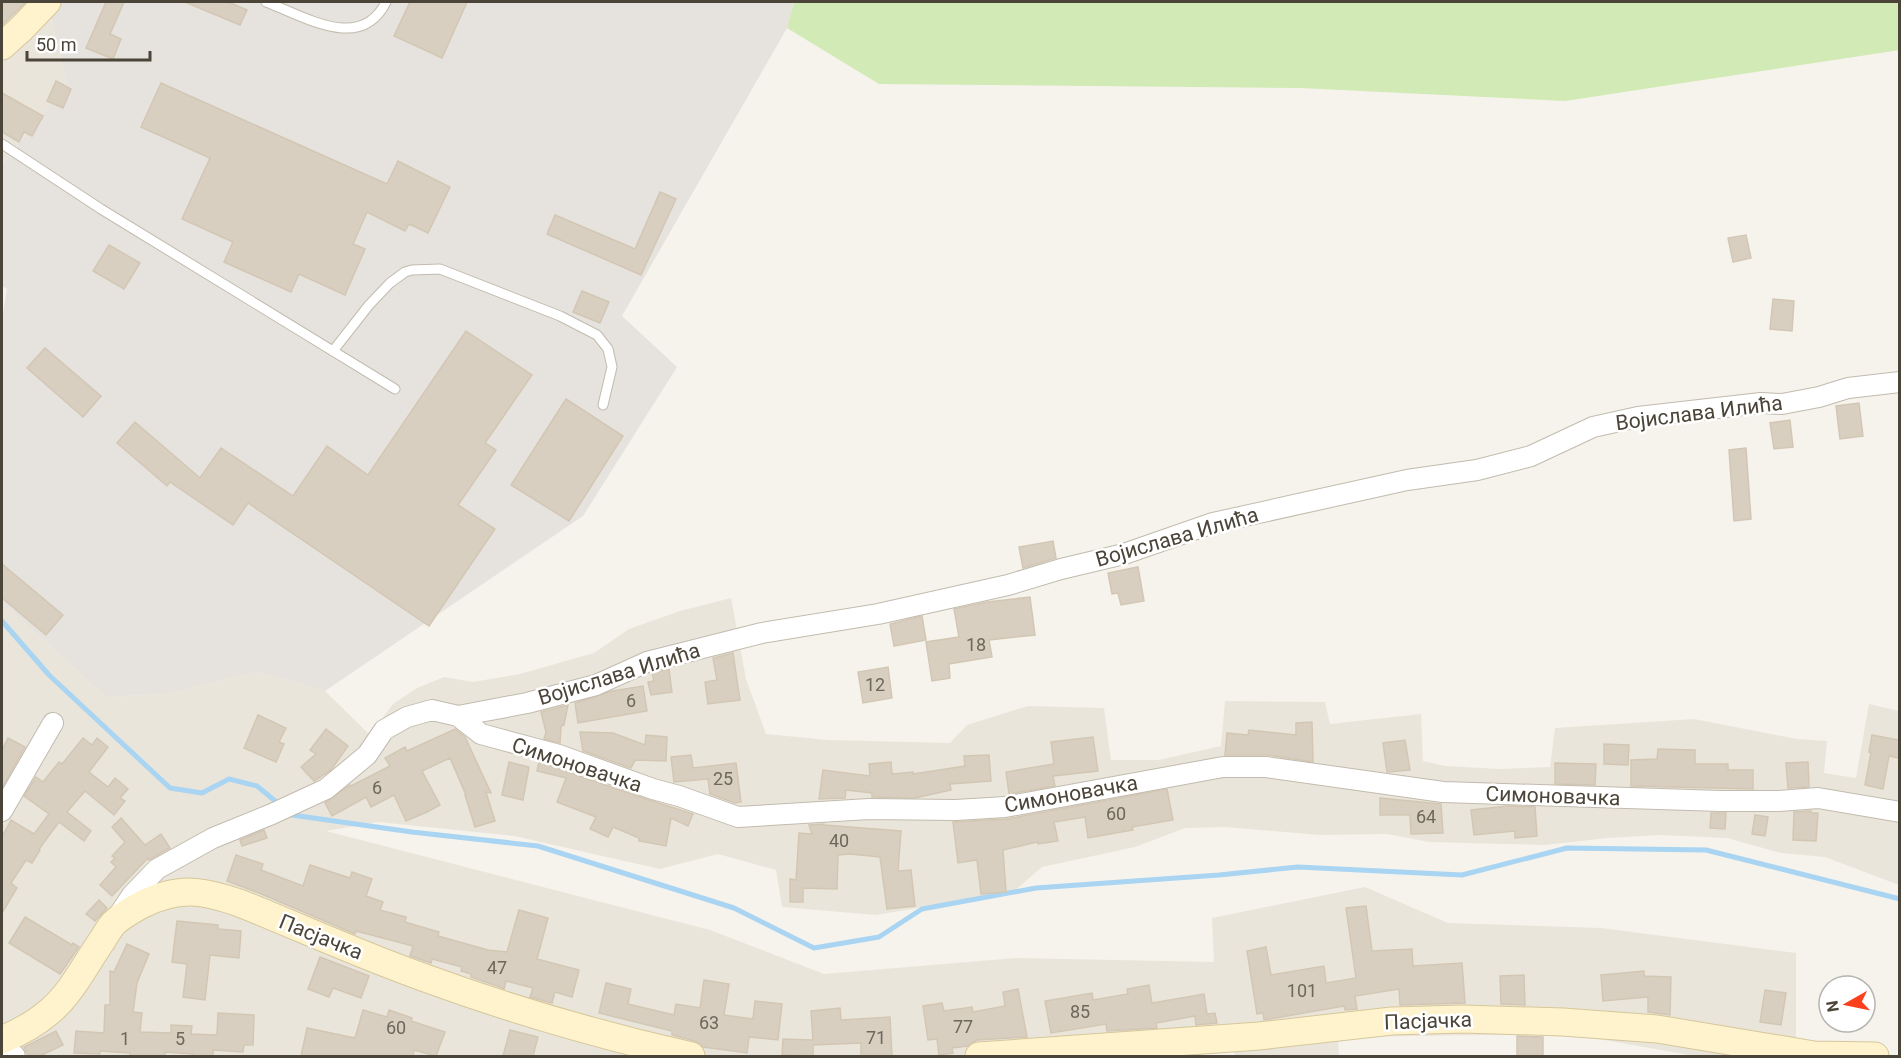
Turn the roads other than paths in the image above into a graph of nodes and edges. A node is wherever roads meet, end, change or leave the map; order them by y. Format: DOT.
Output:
graph roads {
  1 [pos="47,2"];
  2 [pos="266,2"];
  3 [pos="386,2"];
  4 [pos="2,46"];
  5 [pos="2,144"];
  6 [pos="333,351"];
  7 [pos="1899,382"];
  8 [pos="395,389"];
  9 [pos="603,405"];
  10 [pos="458,716"];
  11 [pos="53,723"];
  12 [pos="2,811"];
  13 [pos="1899,812"];
  14 [pos="113,924"];
  15 [pos="2,1040"];
  16 [pos="2,1045"];
  17 [pos="15,1056"];
  18 [pos="691,1056"];
  19 [pos="979,1056"];
  20 [pos="1875,1056"];
  1 -- 4 [label="main road"];
  2 -- 3 [label="lane"];
  5 -- 6 [label="lane"];
  6 -- 8 [label="lane"];
  6 -- 9 [label="lane"];
  7 -- 10 [label="street, Војислава Илића"];
  10 -- 13 [label="street, Симоновачка"];
  10 -- 14 [label="street, Симоновачка"];
  11 -- 12 [label="street"];
  14 -- 15 [label="main road, Пасјачка"];
  14 -- 18 [label="main road, Пасјачка"];
  16 -- 17 [label="street"];
  19 -- 20 [label="main road, Пасјачка"];
}
